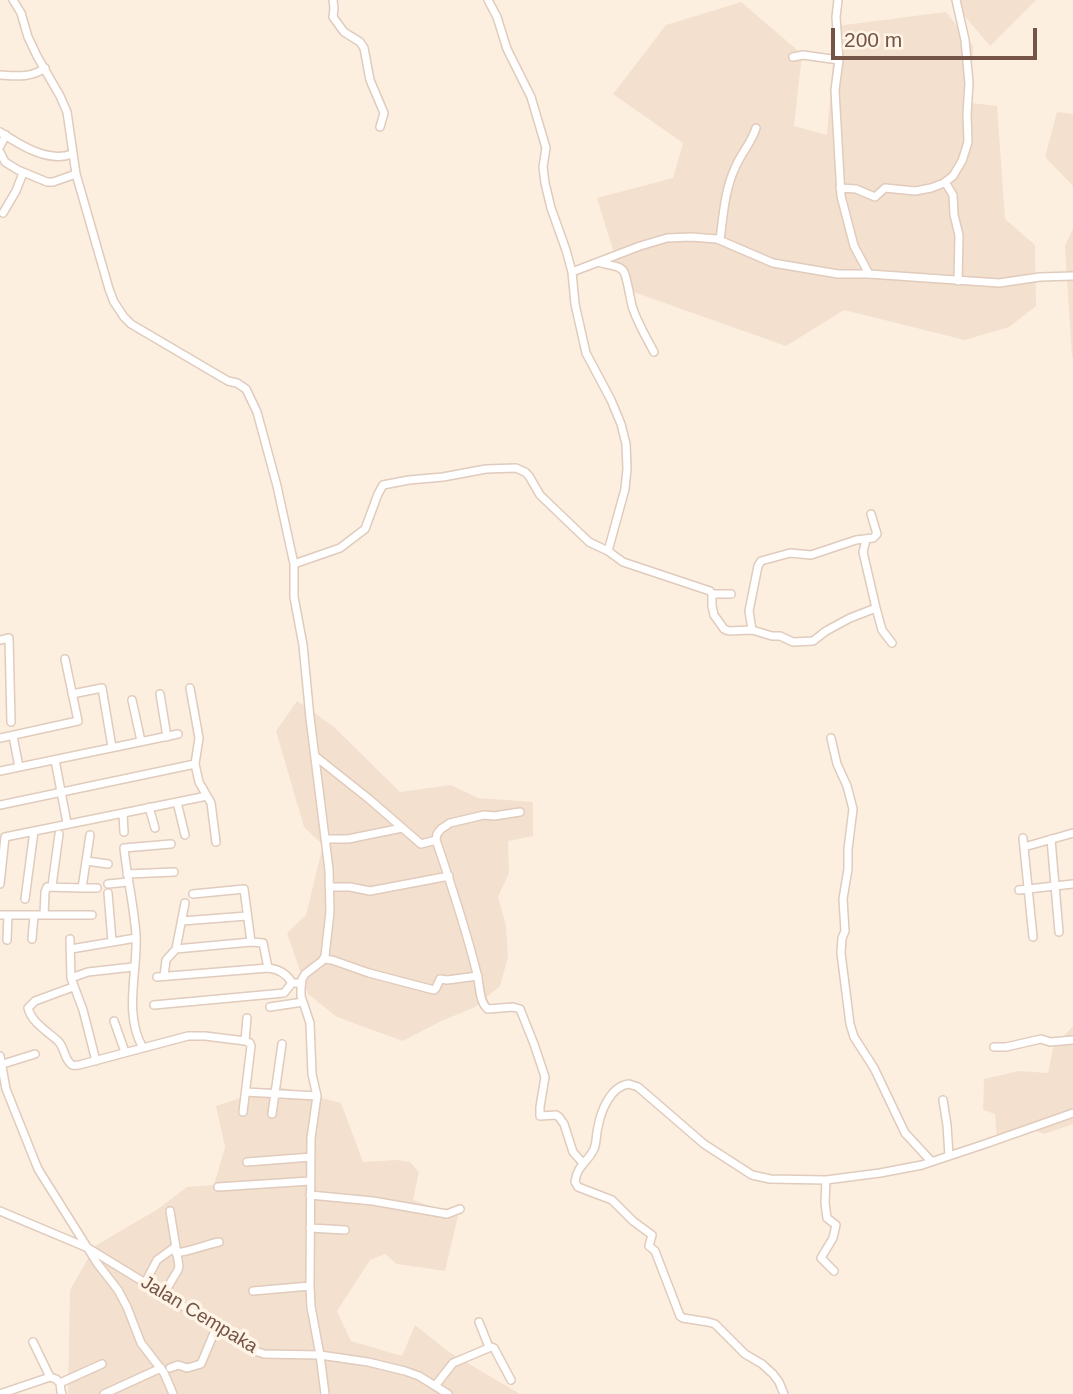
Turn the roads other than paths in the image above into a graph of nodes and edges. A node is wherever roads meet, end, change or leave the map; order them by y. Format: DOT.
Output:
graph roads {
  1 [pos="13,0"];
  2 [pos="333,0"];
  3 [pos="488,0"];
  4 [pos="838,0"];
  5 [pos="956,0"];
  6 [pos="793,57"];
  7 [pos="839,60"];
  8 [pos="45,68"];
  9 [pos="0,75"];
  10 [pos="380,127"];
  11 [pos="756,128"];
  12 [pos="3,133"];
  13 [pos="0,146"];
  14 [pos="0,152"];
  15 [pos="72,153"];
  16 [pos="23,173"];
  17 [pos="76,174"];
  18 [pos="945,182"];
  19 [pos="840,188"];
  20 [pos="3,214"];
  21 [pos="720,240"];
  22 [pos="599,262"];
  23 [pos="572,272"];
  24 [pos="869,274"];
  25 [pos="1073,276"];
  26 [pos="958,281"];
  27 [pos="654,352"];
  28 [pos="871,514"];
  29 [pos="866,540"];
  30 [pos="608,551"];
  31 [pos="294,564"];
  32 [pos="712,594"];
  33 [pos="731,594"];
  34 [pos="876,608"];
  35 [pos="752,631"];
  36 [pos="0,640"];
  37 [pos="892,643"];
  38 [pos="65,659"];
  39 [pos="190,688"];
  40 [pos="72,694"];
  41 [pos="160,694"];
  42 [pos="132,700"];
  43 [pos="11,722"];
  44 [pos="178,734"];
  45 [pos="13,736"];
  46 [pos="167,737"];
  47 [pos="0,738"];
  48 [pos="831,738"];
  49 [pos="141,741"];
  50 [pos="112,747"];
  51 [pos="315,756"];
  52 [pos="55,760"];
  53 [pos="195,764"];
  54 [pos="19,767"];
  55 [pos="0,771"];
  56 [pos="61,792"];
  57 [pos="206,796"];
  58 [pos="177,802"];
  59 [pos="0,805"];
  60 [pos="149,807"];
  61 [pos="520,812"];
  62 [pos="122,813"];
  63 [pos="67,823"];
  64 [pos="155,828"];
  65 [pos="402,828"];
  66 [pos="34,831"];
  67 [pos="124,832"];
  68 [pos="1073,833"];
  69 [pos="59,834"];
  70 [pos="90,835"];
  71 [pos="185,835"];
  72 [pos="1023,838"];
  73 [pos="326,839"];
  74 [pos="1051,839"];
  75 [pos="436,840"];
  76 [pos="216,842"];
  77 [pos="171,844"];
  78 [pos="1024,847"];
  79 [pos="86,860"];
  80 [pos="108,864"];
  81 [pos="174,872"];
  82 [pos="449,876"];
  83 [pos="127,878"];
  84 [pos="0,884"];
  85 [pos="108,884"];
  86 [pos="1073,884"];
  87 [pos="52,886"];
  88 [pos="1055,886"];
  89 [pos="329,887"];
  90 [pos="82,888"];
  91 [pos="96,888"];
  92 [pos="1028,889"];
  93 [pos="1019,890"];
  94 [pos="108,892"];
  95 [pos="194,894"];
  96 [pos="26,899"];
  97 [pos="185,903"];
  98 [pos="4,915"];
  99 [pos="34,915"];
  100 [pos="44,915"];
  101 [pos="61,915"];
  102 [pos="92,915"];
  103 [pos="247,916"];
  104 [pos="182,921"];
  105 [pos="61,925"];
  106 [pos="1059,932"];
  107 [pos="1033,937"];
  108 [pos="136,938"];
  109 [pos="32,939"];
  110 [pos="70,939"];
  111 [pos="7,940"];
  112 [pos="111,941"];
  113 [pos="251,942"];
  114 [pos="71,949"];
  115 [pos="176,949"];
  116 [pos="324,959"];
  117 [pos="133,967"];
  118 [pos="268,968"];
  119 [pos="478,976"];
  120 [pos="71,978"];
  121 [pos="297,984"];
  122 [pos="74,988"];
  123 [pos="303,1002"];
  124 [pos="154,1005"];
  125 [pos="270,1007"];
  126 [pos="247,1017"];
  127 [pos="114,1021"];
  128 [pos="1073,1040"];
  129 [pos="245,1041"];
  130 [pos="282,1044"];
  131 [pos="994,1047"];
  132 [pos="143,1048"];
  133 [pos="125,1052"];
  134 [pos="35,1054"];
  135 [pos="1,1060"];
  136 [pos="96,1061"];
  137 [pos="3,1090"];
  138 [pos="246,1092"];
  139 [pos="275,1094"];
  140 [pos="317,1096"];
  141 [pos="943,1100"];
  142 [pos="243,1112"];
  143 [pos="1073,1113"];
  144 [pos="272,1114"];
  145 [pos="949,1156"];
  146 [pos="311,1157"];
  147 [pos="930,1161"];
  148 [pos="582,1162"];
  149 [pos="247,1163"];
  150 [pos="826,1180"];
  151 [pos="310,1181"];
  152 [pos="218,1187"];
  153 [pos="310,1195"];
  154 [pos="460,1209"];
  155 [pos="0,1211"];
  156 [pos="170,1211"];
  157 [pos="310,1228"];
  158 [pos="345,1230"];
  159 [pos="219,1242"];
  160 [pos="88,1248"];
  161 [pos="176,1250"];
  162 [pos="834,1271"];
  163 [pos="145,1283"];
  164 [pos="310,1286"];
  165 [pos="253,1291"];
  166 [pos="163,1295"];
  167 [pos="479,1322"];
  168 [pos="216,1328"];
  169 [pos="33,1342"];
  170 [pos="489,1347"];
  171 [pos="320,1355"];
  172 [pos="103,1364"];
  173 [pos="165,1368"];
  174 [pos="50,1377"];
  175 [pos="511,1380"];
  176 [pos="60,1383"];
  177 [pos="435,1386"];
  178 [pos="0,1394"];
  179 [pos="62,1394"];
  180 [pos="104,1394"];
  181 [pos="173,1394"];
  182 [pos="325,1394"];
  183 [pos="448,1394"];
  184 [pos="784,1394"];
  1 -- 8 [label="street"];
  2 -- 10 [label="street"];
  3 -- 23 [label="street"];
  4 -- 7 [label="street"];
  5 -- 18 [label="street"];
  6 -- 7 [label="street"];
  7 -- 19 [label="street"];
  8 -- 9 [label="street"];
  8 -- 15 [label="street"];
  11 -- 21 [label="street"];
  12 -- 13 [label="street"];
  12 -- 15 [label="street"];
  14 -- 16 [label="street"];
  15 -- 17 [label="street"];
  16 -- 17 [label="street"];
  16 -- 20 [label="street"];
  17 -- 31 [label="street"];
  18 -- 19 [label="street"];
  18 -- 26 [label="street"];
  19 -- 24 [label="street"];
  21 -- 22 [label="street"];
  21 -- 24 [label="street"];
  22 -- 23 [label="street"];
  22 -- 27 [label="street"];
  23 -- 30 [label="street"];
  24 -- 26 [label="street"];
  25 -- 26 [label="street"];
  28 -- 29 [label="street"];
  29 -- 34 [label="street"];
  29 -- 35 [label="street"];
  30 -- 31 [label="street"];
  30 -- 32 [label="street"];
  31 -- 51 [label="street"];
  32 -- 33 [label="street"];
  32 -- 35 [label="street"];
  34 -- 35 [label="street"];
  34 -- 37 [label="street"];
  36 -- 43 [label="street"];
  38 -- 40 [label="street"];
  39 -- 53 [label="street"];
  40 -- 45 [label="street"];
  40 -- 50 [label="street"];
  41 -- 46 [label="street"];
  42 -- 49 [label="street"];
  44 -- 46 [label="street"];
  45 -- 47 [label="street"];
  45 -- 54 [label="street"];
  46 -- 49 [label="street"];
  48 -- 147 [label="street"];
  49 -- 50 [label="street"];
  50 -- 52 [label="street"];
  51 -- 65 [label="street"];
  51 -- 73 [label="street"];
  52 -- 54 [label="street"];
  52 -- 56 [label="street"];
  53 -- 56 [label="street"];
  53 -- 57 [label="street"];
  54 -- 55 [label="street"];
  56 -- 59 [label="street"];
  56 -- 63 [label="street"];
  57 -- 58 [label="street"];
  57 -- 76 [label="street"];
  58 -- 60 [label="street"];
  58 -- 71 [label="street"];
  60 -- 62 [label="street"];
  60 -- 64 [label="street"];
  61 -- 75 [label="street"];
  62 -- 63 [label="street"];
  62 -- 67 [label="street"];
  63 -- 66 [label="street"];
  65 -- 73 [label="street"];
  65 -- 75 [label="street"];
  66 -- 84 [label="street"];
  66 -- 96 [label="street"];
  68 -- 74 [label="street"];
  69 -- 87 [label="street"];
  70 -- 79 [label="street"];
  72 -- 78 [label="street"];
  73 -- 89 [label="street"];
  74 -- 78 [label="street"];
  74 -- 88 [label="street"];
  75 -- 82 [label="street"];
  77 -- 83 [label="street"];
  78 -- 92 [label="street"];
  79 -- 80 [label="street"];
  79 -- 90 [label="street"];
  81 -- 83 [label="street"];
  82 -- 89 [label="street"];
  82 -- 119 [label="street"];
  83 -- 85 [label="street"];
  83 -- 108 [label="street"];
  86 -- 88 [label="street"];
  87 -- 90 [label="street"];
  87 -- 100 [label="street"];
  88 -- 92 [label="street"];
  88 -- 106 [label="street"];
  89 -- 116 [label="street"];
  90 -- 91 [label="street"];
  92 -- 93 [label="street"];
  92 -- 107 [label="street"];
  94 -- 112 [label="street"];
  95 -- 103 [label="street"];
  97 -- 104 [label="street"];
  98 -- 99 [label="street"];
  98 -- 111 [label="street"];
  99 -- 100 [label="street"];
  99 -- 109 [label="street"];
  100 -- 101 [label="street"];
  101 -- 102 [label="street"];
  101 -- 105 [label="street"];
  103 -- 104 [label="street"];
  103 -- 113 [label="street"];
  104 -- 115 [label="street"];
  108 -- 112 [label="street"];
  108 -- 117 [label="street"];
  110 -- 114 [label="street"];
  112 -- 114 [label="street"];
  113 -- 115 [label="street"];
  113 -- 118 [label="street"];
  114 -- 120 [label="street"];
  115 -- 118 [label="street"];
  116 -- 119 [label="street"];
  116 -- 121 [label="street"];
  117 -- 120 [label="street"];
  117 -- 132 [label="street"];
  118 -- 121 [label="street"];
  119 -- 148 [label="street"];
  120 -- 122 [label="street"];
  121 -- 123 [label="street"];
  121 -- 124 [label="street"];
  122 -- 136 [label="street"];
  122 -- 136 [label="street"];
  123 -- 125 [label="street"];
  123 -- 140 [label="street"];
  126 -- 129 [label="street"];
  127 -- 133 [label="street"];
  128 -- 131 [label="street"];
  129 -- 132 [label="street"];
  129 -- 138 [label="street"];
  130 -- 139 [label="street"];
  132 -- 133 [label="street"];
  133 -- 136 [label="street"];
  134 -- 135 [label="street"];
  135 -- 137 [label="street"];
  137 -- 160 [label="street"];
  138 -- 139 [label="street"];
  138 -- 142 [label="street"];
  139 -- 140 [label="street"];
  139 -- 144 [label="street"];
  140 -- 146 [label="street"];
  141 -- 145 [label="street"];
  143 -- 145 [label="street"];
  145 -- 147 [label="street"];
  146 -- 149 [label="street"];
  146 -- 151 [label="street"];
  147 -- 150 [label="street"];
  148 -- 150 [label="street"];
  148 -- 184 [label="street"];
  150 -- 162 [label="street"];
  151 -- 152 [label="street"];
  151 -- 153 [label="street"];
  153 -- 154 [label="street"];
  153 -- 157 [label="street"];
  155 -- 160 [label="street, Jalan Cempaka"];
  156 -- 161 [label="street"];
  157 -- 158 [label="street"];
  157 -- 164 [label="street"];
  159 -- 161 [label="street"];
  160 -- 163 [label="street, Jalan Cempaka"];
  160 -- 173 [label="street"];
  161 -- 163 [label="street"];
  161 -- 166 [label="street"];
  163 -- 166 [label="street, Jalan Cempaka"];
  164 -- 165 [label="street"];
  164 -- 171 [label="street"];
  166 -- 168 [label="street, Jalan Cempaka"];
  167 -- 170 [label="street"];
  168 -- 171 [label="street, Jalan Cempaka"];
  168 -- 173 [label="street"];
  169 -- 174 [label="street"];
  170 -- 175 [label="street"];
  170 -- 177 [label="street"];
  171 -- 177 [label="street, Jalan Cempaka"];
  171 -- 182 [label="street"];
  172 -- 176 [label="street"];
  173 -- 180 [label="street"];
  173 -- 181 [label="street"];
  174 -- 176 [label="street"];
  174 -- 178 [label="street"];
  176 -- 179 [label="street"];
  177 -- 183 [label="street, Jalan Cempaka"];
}
